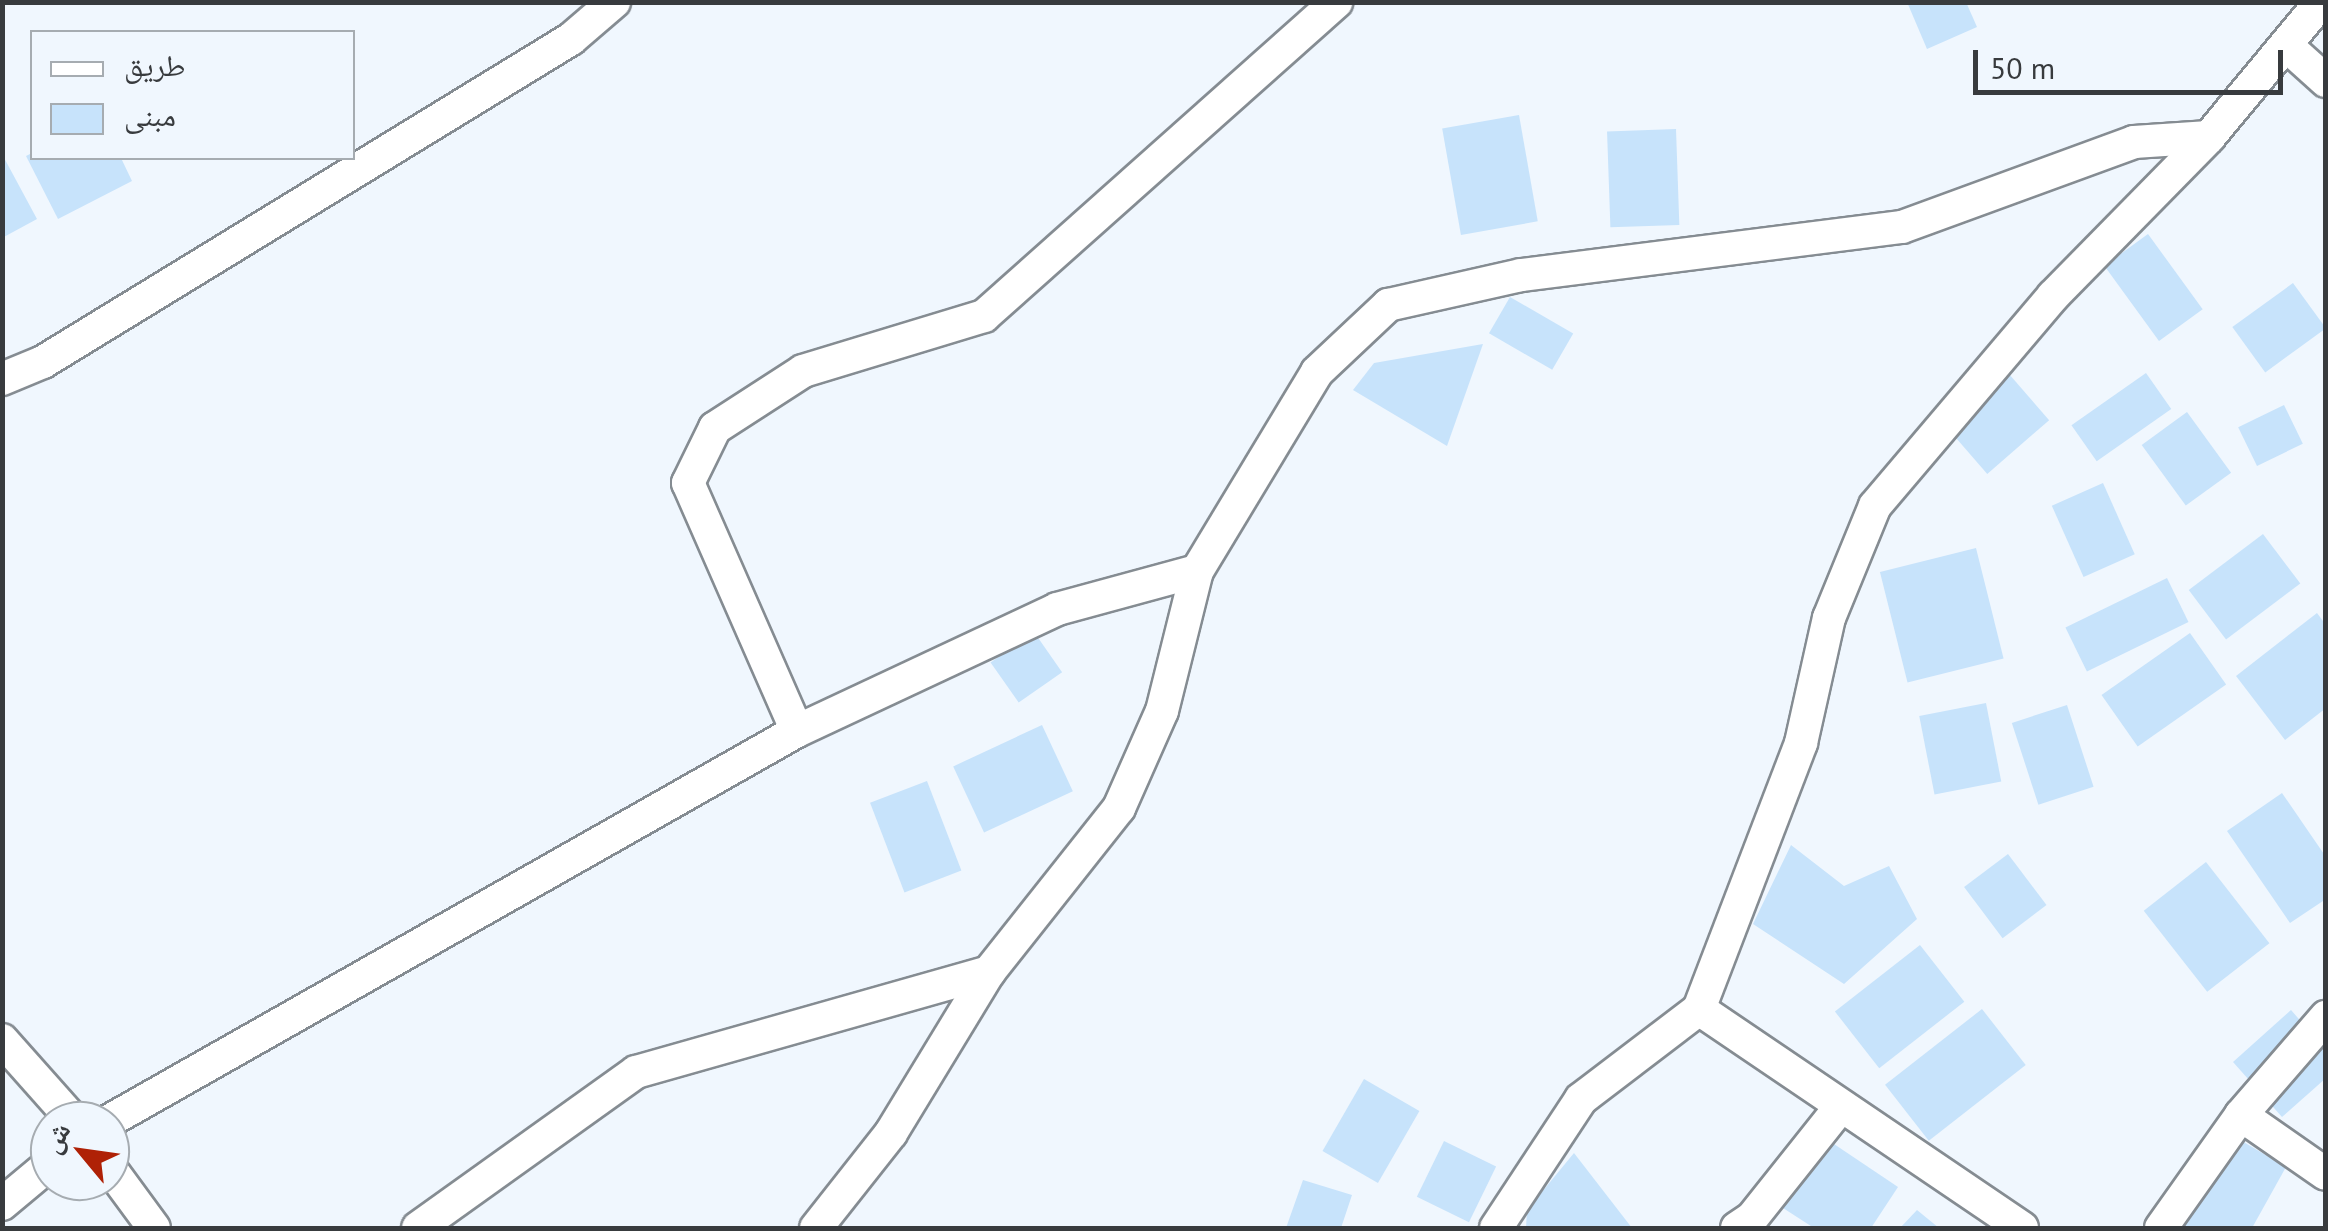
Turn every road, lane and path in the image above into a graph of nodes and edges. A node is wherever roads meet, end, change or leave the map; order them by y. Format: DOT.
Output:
graph roads {
  1 [pos="614,2"];
  2 [pos="1338,2"];
  3 [pos="2321,2"];
  4 [pos="2286,44"];
  5 [pos="2326,81"];
  6 [pos="2209,137"];
  7 [pos="2,380"];
  8 [pos="1197,571"];
  9 [pos="797,731"];
  10 [pos="989,972"];
  11 [pos="1699,1009"];
  12 [pos="2326,1017"];
  13 [pos="2,1040"];
  14 [pos="56,1101"];
  15 [pos="1842,1106"];
  16 [pos="130,1109"];
  17 [pos="2241,1116"];
  18 [pos="2326,1174"];
  19 [pos="30,1181"];
  20 [pos="130,1195"];
  21 [pos="2,1204"];
  22 [pos="154,1228"];
  23 [pos="418,1228"];
  24 [pos="816,1228"];
  25 [pos="1496,1228"];
  26 [pos="1737,1228"];
  27 [pos="2022,1228"];
  28 [pos="2162,1228"];
  1 -- 7 [label="street"];
  2 -- 9 [label="street"];
  3 -- 4 [label="street"];
  4 -- 5 [label="street"];
  4 -- 6 [label="street"];
  6 -- 8 [label="street"];
  6 -- 11 [label="street"];
  8 -- 9 [label="street"];
  8 -- 10 [label="street"];
  9 -- 16 [label="street"];
  10 -- 23 [label="street"];
  10 -- 24 [label="street"];
  11 -- 15 [label="street"];
  11 -- 25 [label="street"];
  12 -- 17 [label="street"];
  13 -- 14 [label="street"];
  15 -- 26 [label="street"];
  15 -- 27 [label="street"];
  17 -- 18 [label="street"];
  17 -- 28 [label="street"];
  19 -- 21 [label="street"];
  20 -- 22 [label="street"];
}
